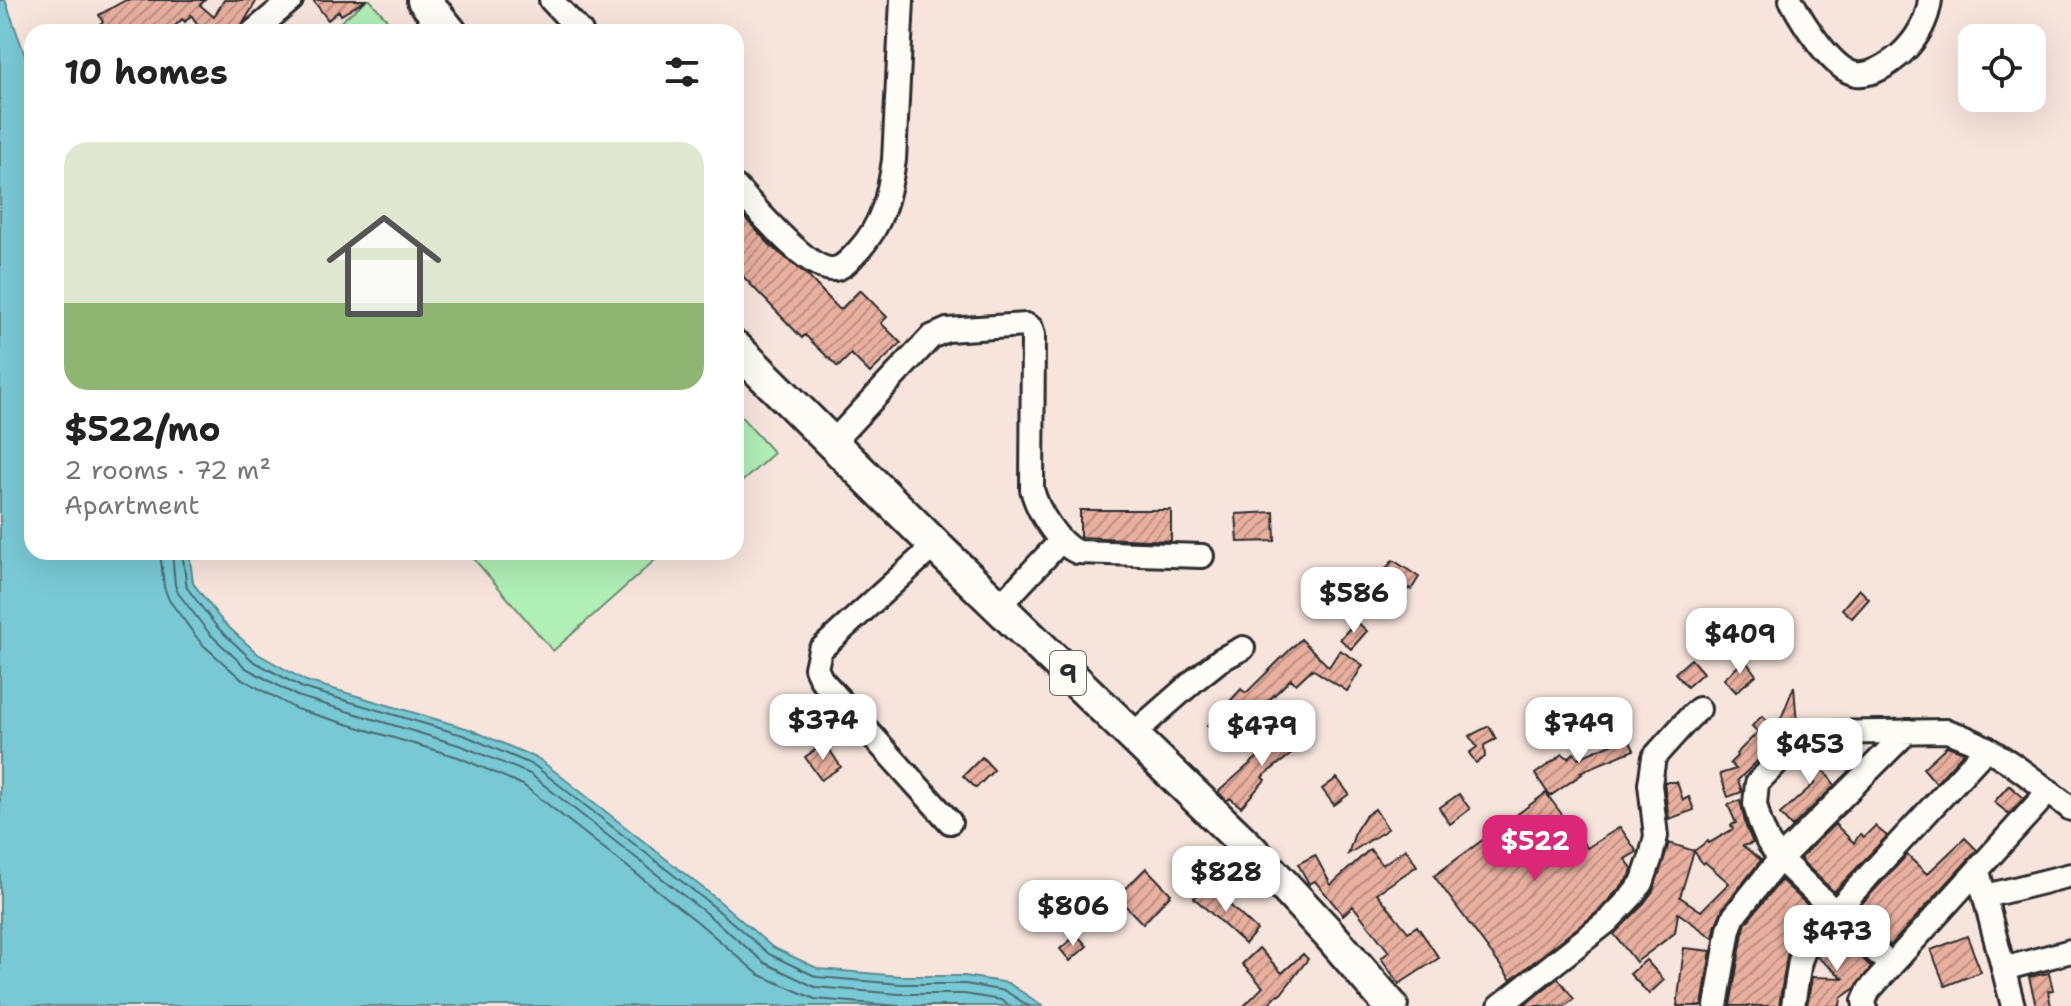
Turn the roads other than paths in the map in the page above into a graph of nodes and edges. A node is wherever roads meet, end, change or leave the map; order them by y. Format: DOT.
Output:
graph roads {
  1 [pos="291,0"];
  2 [pos="424,0"];
  3 [pos="551,0"];
  4 [pos="902,0"];
  5 [pos="1791,0"];
  6 [pos="1930,0"];
  7 [pos="262,24"];
  8 [pos="444,24"];
  9 [pos="574,24"];
  10 [pos="744,196"];
  11 [pos="744,356"];
  12 [pos="832,443"];
  13 [pos="1062,542"];
  14 [pos="935,545"];
  15 [pos="1202,556"];
  16 [pos="999,607"];
  17 [pos="1243,648"];
  18 [pos="1699,709"];
  19 [pos="1908,731"];
  20 [pos="1132,735"];
  21 [pos="1987,748"];
  22 [pos="2049,791"];
  23 [pos="2071,809"];
  24 [pos="950,822"];
  25 [pos="1780,859"];
  26 [pos="1978,871"];
  27 [pos="2071,875"];
  28 [pos="1986,896"];
  29 [pos="1834,912"];
  30 [pos="2071,951"];
  31 [pos="1891,966"];
  32 [pos="2003,969"];
  33 [pos="1391,1006"];
  34 [pos="1500,1006"];
  35 [pos="1716,1006"];
  36 [pos="1793,1006"];
  37 [pos="1865,1006"];
  38 [pos="2013,1006"];
  1 -- 7 [label="street"];
  2 -- 8 [label="highway"];
  3 -- 9 [label="street"];
  4 -- 10 [label="street"];
  5 -- 6 [label="street"];
  11 -- 12 [label="highway, 9"];
  12 -- 13 [label="street"];
  12 -- 14 [label="highway, 9"];
  13 -- 15 [label="street"];
  13 -- 16 [label="street"];
  14 -- 16 [label="highway, 9"];
  14 -- 24 [label="street"];
  16 -- 20 [label="highway, 9"];
  17 -- 20 [label="street"];
  18 -- 34 [label="street"];
  19 -- 21 [label="street"];
  19 -- 25 [label="street"];
  19 -- 25 [label="street"];
  20 -- 33 [label="highway, 9"];
  21 -- 22 [label="street"];
  21 -- 29 [label="street"];
  22 -- 23 [label="street"];
  22 -- 26 [label="street"];
  25 -- 29 [label="street"];
  25 -- 35 [label="street"];
  26 -- 28 [label="street"];
  26 -- 31 [label="street"];
  27 -- 28 [label="street"];
  28 -- 32 [label="street"];
  29 -- 31 [label="street"];
  29 -- 36 [label="street"];
  30 -- 32 [label="street"];
  31 -- 37 [label="street"];
  32 -- 38 [label="street"];
}
